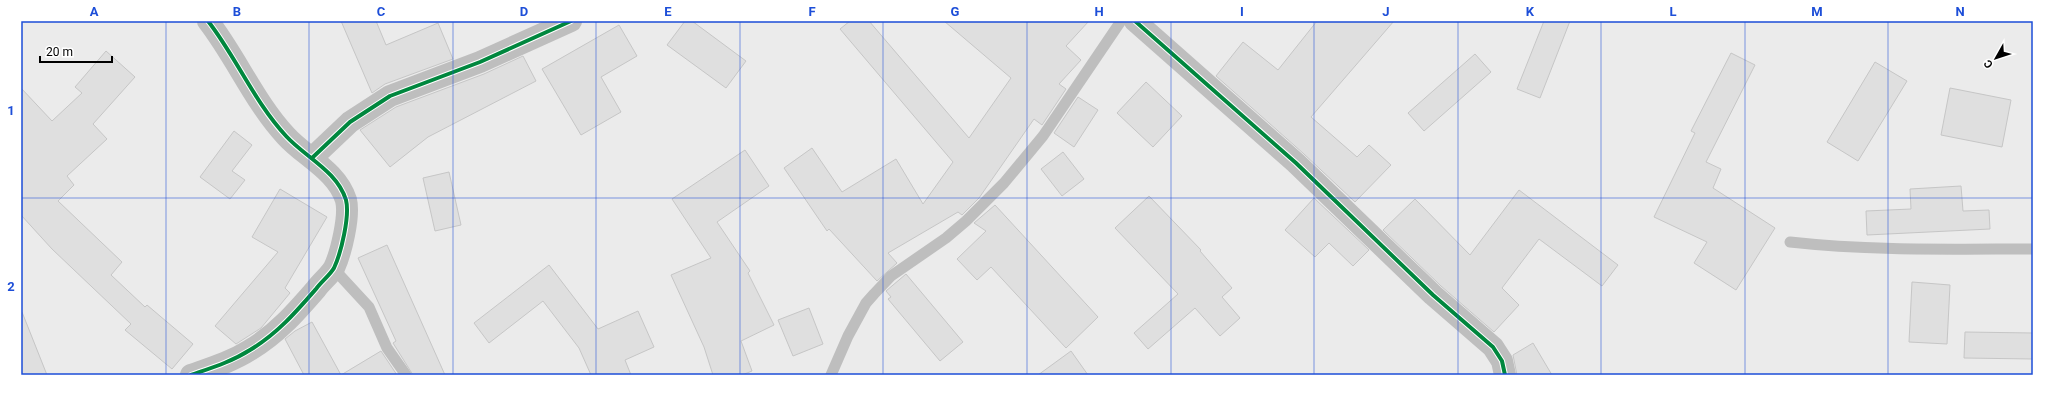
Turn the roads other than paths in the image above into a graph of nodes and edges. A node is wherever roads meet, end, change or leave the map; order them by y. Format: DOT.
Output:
graph roads {
  1 [pos="208,21"];
  2 [pos="571,21"];
  3 [pos="1121,21"];
  4 [pos="1135,21"];
  5 [pos="312,158"];
  6 [pos="1790,242"];
  7 [pos="2033,248"];
  8 [pos="333,268"];
  9 [pos="191,375"];
  10 [pos="406,375"];
  11 [pos="831,375"];
  12 [pos="1505,375"];
  1 -- 5 [label="street"];
  2 -- 5 [label="street"];
  3 -- 11 [label="lane"];
  4 -- 12 [label="street"];
  5 -- 8 [label="street"];
  6 -- 7 [label="lane"];
  8 -- 9 [label="street"];
  8 -- 10 [label="lane"];
}
